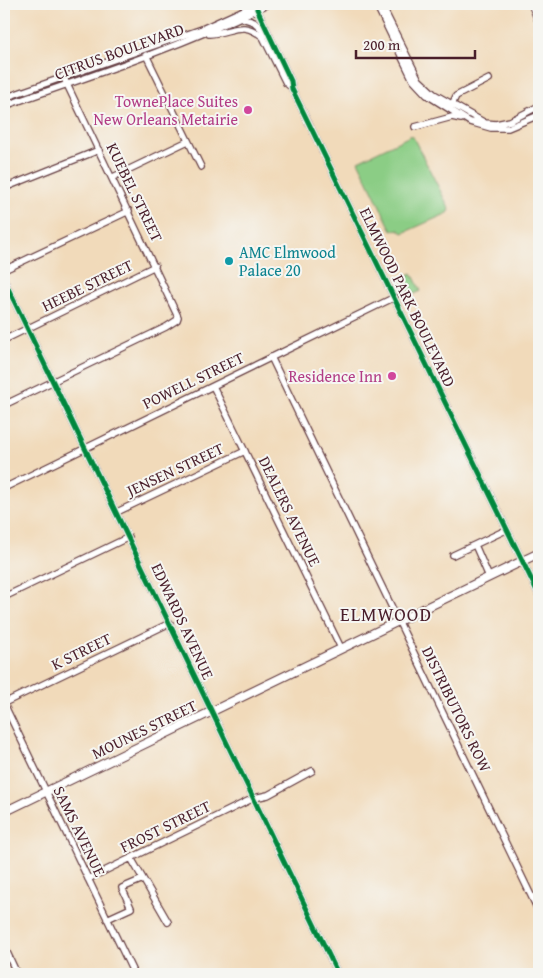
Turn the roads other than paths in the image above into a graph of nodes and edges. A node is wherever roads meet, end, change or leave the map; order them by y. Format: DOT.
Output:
graph roads {
  1 [pos="268,4"];
  2 [pos="376,4"];
  3 [pos="381,4"];
  4 [pos="532,4"];
  5 [pos="257,6"];
  6 [pos="242,14"];
  7 [pos="261,17"];
  8 [pos="539,19"];
  9 [pos="215,23"];
  10 [pos="246,28"];
  11 [pos="204,35"];
  12 [pos="272,39"];
  13 [pos="190,40"];
  14 [pos="144,50"];
  15 [pos="147,57"];
  16 [pos="63,76"];
  17 [pos="489,79"];
  18 [pos="67,84"];
  19 [pos="291,87"];
  20 [pos="4,98"];
  21 [pos="452,105"];
  22 [pos="4,106"];
  23 [pos="539,106"];
  24 [pos="539,115"];
  25 [pos="468,121"];
  26 [pos="415,127"];
  27 [pos="188,141"];
  28 [pos="100,150"];
  29 [pos="201,168"];
  30 [pos="113,177"];
  31 [pos="4,188"];
  32 [pos="129,211"];
  33 [pos="155,266"];
  34 [pos="4,270"];
  35 [pos="4,280"];
  36 [pos="395,297"];
  37 [pos="27,329"];
  38 [pos="4,340"];
  39 [pos="271,357"];
  40 [pos="53,382"];
  41 [pos="213,386"];
  42 [pos="4,405"];
  43 [pos="85,448"];
  44 [pos="245,451"];
  45 [pos="4,488"];
  46 [pos="117,512"];
  47 [pos="506,530"];
  48 [pos="129,537"];
  49 [pos="475,545"];
  50 [pos="539,553"];
  51 [pos="453,555"];
  52 [pos="522,561"];
  53 [pos="490,576"];
  54 [pos="539,595"];
  55 [pos="4,597"];
  56 [pos="399,620"];
  57 [pos="170,623"];
  58 [pos="340,648"];
  59 [pos="4,704"];
  60 [pos="212,712"];
  61 [pos="312,770"];
  62 [pos="46,792"];
  63 [pos="254,798"];
  64 [pos="4,812"];
  65 [pos="131,858"];
  66 [pos="88,879"];
  67 [pos="142,879"];
  68 [pos="539,912"];
  69 [pos="107,919"];
  70 [pos="168,922"];
  71 [pos="4,946"];
  72 [pos="132,970"];
  73 [pos="17,974"];
  74 [pos="337,974"];
  1 -- 5 [label="street, CITRUS BOULEVARD"];
  1 -- 7 [label="street"];
  2 -- 25 [label="street"];
  3 -- 21 [label="street"];
  4 -- 8 [label="highway"];
  5 -- 6 [label="street, CITRUS BOULEVARD"];
  5 -- 7 [label="street, ELMWOOD PARK BOULEVARD"];
  6 -- 9 [label="street, CITRUS BOULEVARD"];
  6 -- 10 [label="street"];
  6 -- 11 [label="street, CITRUS BOULEVARD"];
  6 -- 12 [label="street, ELMWOOD PARK BOULEVARD"];
  7 -- 12 [label="street, ELMWOOD PARK BOULEVARD"];
  9 -- 13 [label="street"];
  9 -- 14 [label="street, CITRUS BOULEVARD"];
  10 -- 11 [label="street"];
  10 -- 19 [label="street, ELMWOOD PARK BOULEVARD"];
  11 -- 13 [label="street, CITRUS BOULEVARD"];
  12 -- 19 [label="street, ELMWOOD PARK BOULEVARD"];
  13 -- 15 [label="street, CITRUS BOULEVARD"];
  14 -- 15 [label="street"];
  14 -- 16 [label="street, CITRUS BOULEVARD"];
  15 -- 18 [label="street, CITRUS BOULEVARD"];
  15 -- 27 [label="street"];
  16 -- 18 [label="street, KUEBEL STREET"];
  16 -- 20 [label="street, CITRUS BOULEVARD"];
  17 -- 21 [label="street"];
  18 -- 22 [label="street, CITRUS BOULEVARD"];
  18 -- 28 [label="street, KUEBEL STREET"];
  19 -- 36 [label="street, ELMWOOD PARK BOULEVARD"];
  21 -- 23 [label="street"];
  24 -- 25 [label="street"];
  25 -- 26 [label="street"];
  27 -- 29 [label="street"];
  27 -- 30 [label="street"];
  28 -- 30 [label="street, KUEBEL STREET"];
  28 -- 31 [label="street"];
  30 -- 32 [label="street, KUEBEL STREET"];
  32 -- 33 [label="street, KUEBEL STREET"];
  32 -- 34 [label="street"];
  33 -- 37 [label="street, HEEBE STREET"];
  33 -- 40 [label="street, KUEBEL STREET"];
  35 -- 37 [label="street, EDWARDS AVENUE"];
  36 -- 39 [label="street, POWELL STREET"];
  36 -- 47 [label="street, ELMWOOD PARK BOULEVARD"];
  37 -- 38 [label="street, HEEBE STREET"];
  37 -- 40 [label="street, EDWARDS AVENUE"];
  39 -- 41 [label="street, POWELL STREET"];
  39 -- 56 [label="street, DISTRIBUTORS ROW"];
  40 -- 42 [label="street"];
  40 -- 43 [label="street, EDWARDS AVENUE"];
  41 -- 43 [label="street, POWELL STREET"];
  41 -- 44 [label="street, DEALERS AVENUE"];
  43 -- 45 [label="street, POWELL STREET"];
  43 -- 46 [label="street, EDWARDS AVENUE"];
  44 -- 46 [label="street, JENSEN STREET"];
  44 -- 58 [label="street, DEALERS AVENUE"];
  46 -- 48 [label="street, EDWARDS AVENUE"];
  47 -- 49 [label="street"];
  47 -- 52 [label="street, ELMWOOD PARK BOULEVARD"];
  48 -- 55 [label="street"];
  48 -- 57 [label="street, EDWARDS AVENUE"];
  49 -- 51 [label="street"];
  49 -- 53 [label="street"];
  50 -- 52 [label="main road, MOUNES STREET"];
  52 -- 53 [label="main road, MOUNES STREET"];
  52 -- 54 [label="street, ELMWOOD PARK BOULEVARD"];
  53 -- 56 [label="main road, MOUNES STREET"];
  56 -- 58 [label="main road, MOUNES STREET"];
  56 -- 68 [label="street, DISTRIBUTORS ROW"];
  57 -- 59 [label="street, K STREET"];
  57 -- 60 [label="street, EDWARDS AVENUE"];
  58 -- 60 [label="main road, MOUNES STREET"];
  59 -- 62 [label="street, SAMS AVENUE"];
  60 -- 62 [label="main road, MOUNES STREET"];
  60 -- 63 [label="street, EDWARDS AVENUE"];
  61 -- 63 [label="street, FROST STREET"];
  62 -- 64 [label="main road, MOUNES STREET"];
  62 -- 66 [label="street, SAMS AVENUE"];
  63 -- 65 [label="street, FROST STREET"];
  63 -- 74 [label="street, EDWARDS AVENUE"];
  65 -- 66 [label="street, FROST STREET"];
  65 -- 67 [label="street"];
  66 -- 69 [label="street, SAMS AVENUE"];
  67 -- 69 [label="street"];
  67 -- 70 [label="street"];
  69 -- 72 [label="street, SAMS AVENUE"];
  71 -- 73 [label="street"];
}
